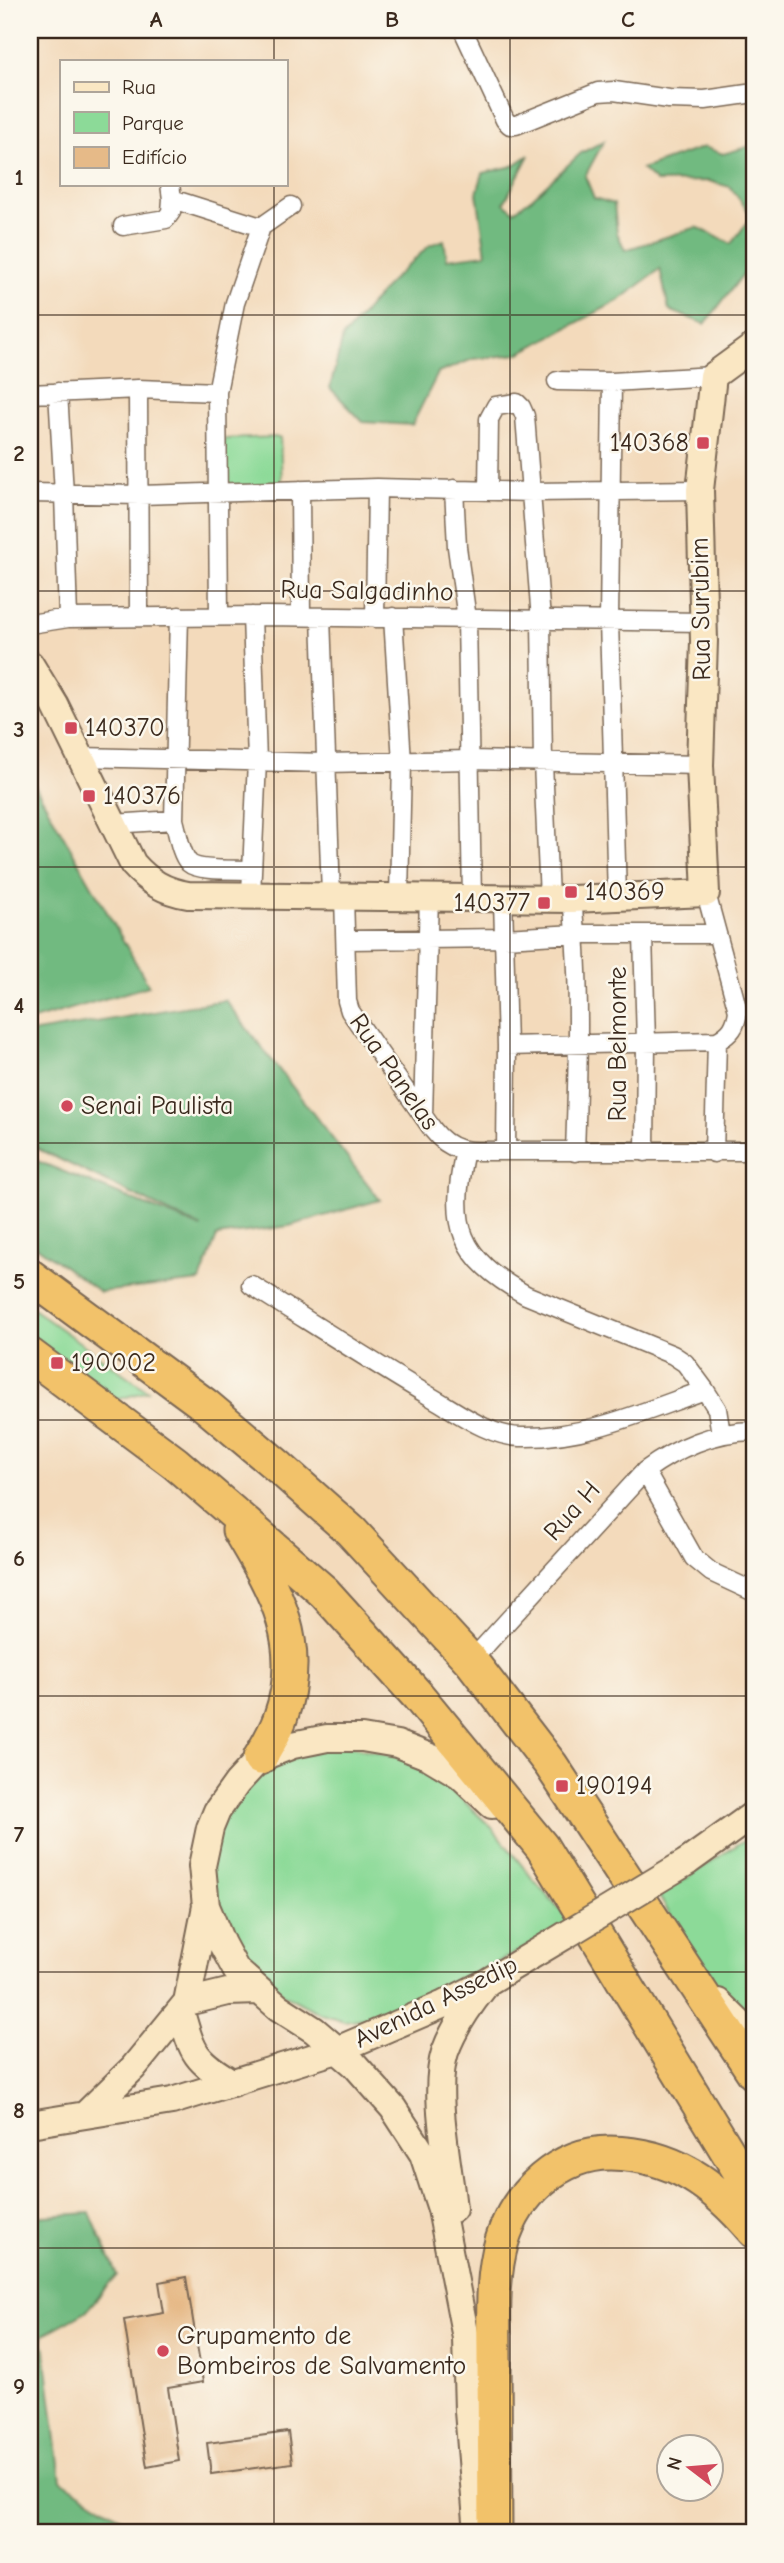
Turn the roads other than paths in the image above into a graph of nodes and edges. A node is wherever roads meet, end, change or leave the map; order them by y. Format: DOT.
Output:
graph roads {
  1 [pos="463,30"];
  2 [pos="754,93"];
  3 [pos="171,191"];
  4 [pos="290,206"];
  5 [pos="123,226"];
  6 [pos="261,226"];
  7 [pos="754,346"];
  8 [pos="713,376"];
  9 [pos="557,381"];
  10 [pos="612,382"];
  11 [pos="138,389"];
  12 [pos="217,392"];
  13 [pos="58,393"];
  14 [pos="30,394"];
  15 [pos="377,488"];
  16 [pos="454,489"];
  17 [pos="300,490"];
  18 [pos="488,490"];
  19 [pos="700,491"];
  20 [pos="533,492"];
  21 [pos="30,493"];
  22 [pos="219,493"];
  23 [pos="609,493"];
  24 [pos="64,494"];
  25 [pos="140,495"];
  26 [pos="180,616"];
  27 [pos="219,616"];
  28 [pos="253,616"];
  29 [pos="301,616"];
  30 [pos="139,617"];
  31 [pos="321,617"];
  32 [pos="68,618"];
  33 [pos="384,618"];
  34 [pos="467,619"];
  35 [pos="541,620"];
  36 [pos="608,621"];
  37 [pos="704,622"];
  38 [pos="30,624"];
  39 [pos="30,664"];
  40 [pos="80,757"];
  41 [pos="177,759"];
  42 [pos="470,760"];
  43 [pos="257,761"];
  44 [pos="402,762"];
  45 [pos="326,763"];
  46 [pos="543,763"];
  47 [pos="615,764"];
  48 [pos="701,765"];
  49 [pos="174,820"];
  50 [pos="114,824"];
  51 [pos="251,882"];
  52 [pos="706,893"];
  53 [pos="337,896"];
  54 [pos="399,896"];
  55 [pos="429,896"];
  56 [pos="618,897"];
  57 [pos="472,899"];
  58 [pos="503,899"];
  59 [pos="560,899"];
  60 [pos="576,934"];
  61 [pos="716,934"];
  62 [pos="643,935"];
  63 [pos="504,938"];
  64 [pos="429,939"];
  65 [pos="347,940"];
  66 [pos="717,1041"];
  67 [pos="646,1042"];
  68 [pos="579,1043"];
  69 [pos="507,1046"];
  70 [pos="423,1115"];
  71 [pos="465,1150"];
  72 [pos="506,1151"];
  73 [pos="754,1151"];
  74 [pos="575,1152"];
  75 [pos="645,1152"];
  76 [pos="714,1153"];
  77 [pos="30,1276"];
  78 [pos="251,1285"];
  79 [pos="30,1355"];
  80 [pos="705,1390"];
  81 [pos="737,1432"];
  82 [pos="645,1471"];
  83 [pos="223,1503"];
  84 [pos="754,1592"];
  85 [pos="471,1661"];
  86 [pos="260,1758"];
  87 [pos="754,1814"];
  88 [pos="542,1847"];
  89 [pos="206,1906"];
  90 [pos="692,1976"];
  91 [pos="489,1981"];
  92 [pos="258,1991"];
  93 [pos="184,2007"];
  94 [pos="754,2037"];
  95 [pos="337,2050"];
  96 [pos="754,2073"];
  97 [pos="233,2083"];
  98 [pos="86,2114"];
  99 [pos="30,2124"];
  100 [pos="754,2195"];
  101 [pos="754,2231"];
  102 [pos="460,2302"];
  103 [pos="478,2533"];
  104 [pos="495,2533"];
  1 -- 2 [label="street"];
  3 -- 5 [label="street"];
  3 -- 6 [label="street"];
  4 -- 6 [label="street"];
  6 -- 12 [label="street"];
  7 -- 8 [label="main road"];
  8 -- 10 [label="street"];
  8 -- 19 [label="main road, Rua Surubim"];
  9 -- 10 [label="street"];
  10 -- 23 [label="street"];
  11 -- 12 [label="street"];
  11 -- 13 [label="street"];
  11 -- 25 [label="street"];
  12 -- 22 [label="street"];
  13 -- 14 [label="street"];
  13 -- 24 [label="street"];
  15 -- 16 [label="street"];
  15 -- 17 [label="street"];
  15 -- 33 [label="street"];
  16 -- 18 [label="street"];
  16 -- 34 [label="street"];
  17 -- 22 [label="street"];
  17 -- 29 [label="street"];
  18 -- 20 [label="street"];
  18 -- 20 [label="street"];
  19 -- 23 [label="street"];
  19 -- 37 [label="main road, Rua Surubim"];
  20 -- 23 [label="street"];
  20 -- 35 [label="street"];
  21 -- 24 [label="street"];
  22 -- 25 [label="street"];
  22 -- 27 [label="street"];
  23 -- 36 [label="street"];
  24 -- 25 [label="street"];
  24 -- 32 [label="street"];
  25 -- 30 [label="street"];
  26 -- 27 [label="street, Rua Salgadinho"];
  26 -- 30 [label="street, Rua Salgadinho"];
  26 -- 41 [label="street"];
  27 -- 28 [label="street, Rua Salgadinho"];
  28 -- 29 [label="street, Rua Salgadinho"];
  28 -- 43 [label="street"];
  29 -- 31 [label="street, Rua Salgadinho"];
  30 -- 32 [label="street, Rua Salgadinho"];
  31 -- 33 [label="street, Rua Salgadinho"];
  31 -- 45 [label="street, Rua Panelas"];
  32 -- 38 [label="street, Rua Salgadinho"];
  33 -- 34 [label="street, Rua Salgadinho"];
  33 -- 44 [label="street"];
  34 -- 35 [label="street, Rua Salgadinho"];
  34 -- 42 [label="street"];
  35 -- 36 [label="street, Rua Salgadinho"];
  35 -- 46 [label="street"];
  36 -- 37 [label="street, Rua Salgadinho"];
  36 -- 47 [label="street"];
  37 -- 48 [label="main road, Rua Surubim"];
  39 -- 40 [label="main road"];
  40 -- 41 [label="street"];
  40 -- 50 [label="main road"];
  41 -- 43 [label="street"];
  41 -- 49 [label="street"];
  42 -- 44 [label="street"];
  42 -- 46 [label="street"];
  42 -- 57 [label="street"];
  43 -- 45 [label="street"];
  43 -- 51 [label="street"];
  44 -- 45 [label="street"];
  44 -- 54 [label="street"];
  45 -- 53 [label="street, Rua Panelas"];
  46 -- 47 [label="street"];
  46 -- 59 [label="street"];
  47 -- 48 [label="street"];
  47 -- 56 [label="street"];
  48 -- 52 [label="main road, Rua Surubim"];
  49 -- 50 [label="street"];
  49 -- 51 [label="street"];
  50 -- 51 [label="main road"];
  51 -- 53 [label="main road"];
  52 -- 56 [label="main road"];
  52 -- 61 [label="street"];
  53 -- 54 [label="main road"];
  53 -- 65 [label="street, Rua Panelas"];
  54 -- 55 [label="main road"];
  55 -- 57 [label="main road"];
  55 -- 64 [label="street"];
  56 -- 59 [label="main road"];
  57 -- 58 [label="main road"];
  58 -- 59 [label="main road"];
  58 -- 63 [label="street"];
  59 -- 60 [label="street"];
  60 -- 62 [label="street"];
  60 -- 63 [label="street"];
  60 -- 68 [label="street"];
  61 -- 62 [label="street"];
  61 -- 66 [label="street"];
  62 -- 67 [label="street, Rua Belmonte"];
  63 -- 64 [label="street"];
  63 -- 69 [label="street"];
  64 -- 65 [label="street"];
  64 -- 70 [label="street"];
  65 -- 70 [label="street, Rua Panelas"];
  66 -- 67 [label="street"];
  66 -- 76 [label="street"];
  67 -- 68 [label="street"];
  67 -- 75 [label="street, Rua Belmonte"];
  68 -- 69 [label="street"];
  68 -- 74 [label="street"];
  69 -- 72 [label="street"];
  70 -- 71 [label="street, Rua Panelas"];
  71 -- 72 [label="street, Rua Panelas"];
  71 -- 80 [label="street"];
  72 -- 74 [label="street, Rua Panelas"];
  73 -- 76 [label="street, Rua Panelas"];
  74 -- 75 [label="street, Rua Panelas"];
  75 -- 76 [label="street, Rua Panelas"];
  77 -- 85 [label="highway"];
  78 -- 80 [label="street"];
  79 -- 83 [label="highway"];
  80 -- 81 [label="street"];
  81 -- 82 [label="street, Rua H"];
  82 -- 84 [label="street"];
  82 -- 85 [label="street, Rua H"];
  83 -- 86 [label="highway"];
  83 -- 88 [label="highway"];
  85 -- 90 [label="highway"];
  86 -- 88 [label="main road"];
  86 -- 89 [label="main road"];
  87 -- 91 [label="main road, Avenida Assedip, bridge"];
  88 -- 100 [label="highway"];
  89 -- 92 [label="main road"];
  89 -- 93 [label="main road"];
  90 -- 94 [label="main road"];
  90 -- 96 [label="highway"];
  91 -- 95 [label="main road, Avenida Assedip"];
  91 -- 102 [label="main road"];
  92 -- 93 [label="main road"];
  92 -- 95 [label="main road"];
  93 -- 97 [label="main road"];
  93 -- 98 [label="main road"];
  95 -- 97 [label="main road, Avenida Assedip"];
  95 -- 102 [label="main road"];
  97 -- 98 [label="main road, Avenida Assedip"];
  98 -- 99 [label="main road, Avenida Assedip"];
  101 -- 104 [label="highway"];
  102 -- 103 [label="main road"];
}
